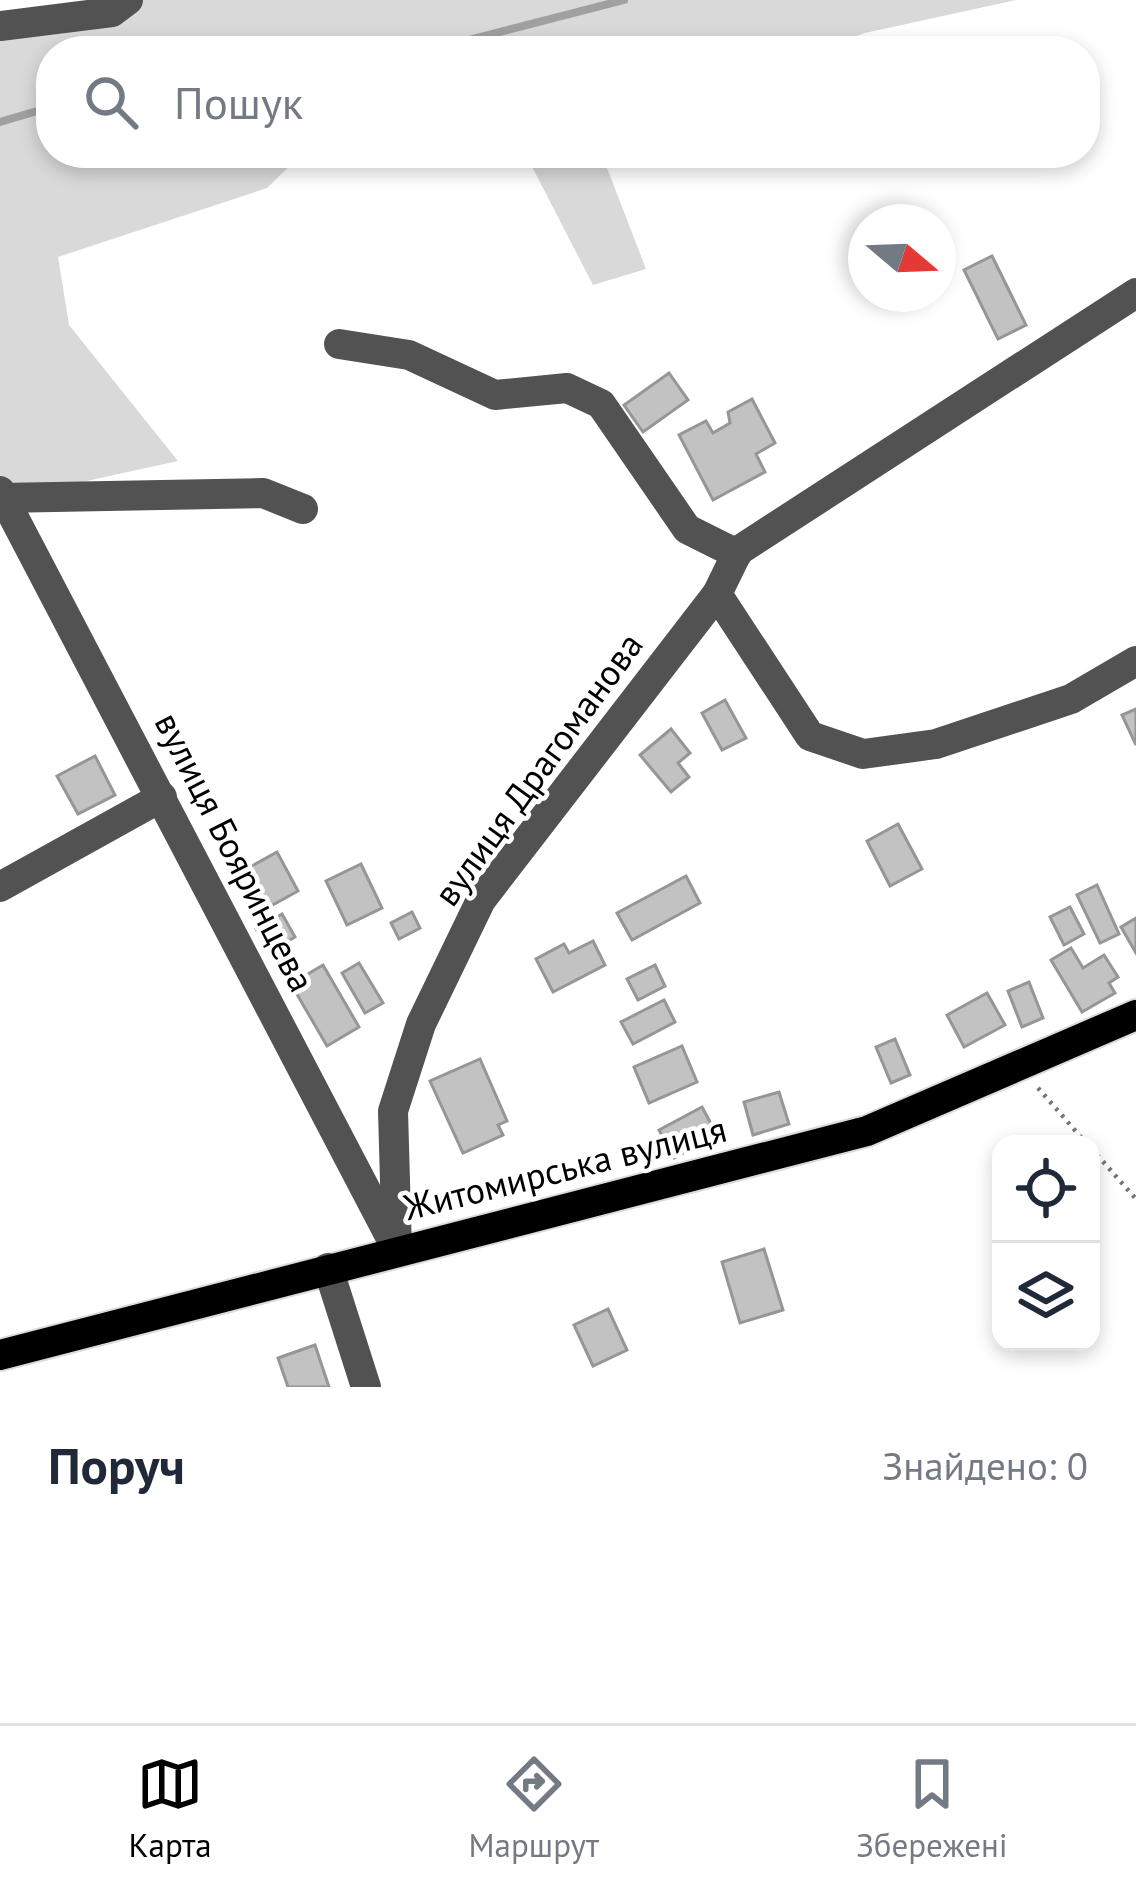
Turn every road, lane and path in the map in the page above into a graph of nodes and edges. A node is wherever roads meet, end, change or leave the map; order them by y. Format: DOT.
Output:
graph roads {
  1 [pos="128,0"];
  2 [pos="0,26"];
  3 [pos="1136,293"];
  4 [pos="339,344"];
  5 [pos="2,495"];
  6 [pos="303,509"];
  7 [pos="737,554"];
  8 [pos="717,594"];
  9 [pos="1136,661"];
  10 [pos="162,796"];
  11 [pos="0,887"];
  12 [pos="1136,1015"];
  13 [pos="1018,1066"];
  14 [pos="1079,1135"];
  15 [pos="1100,1158"];
  16 [pos="1136,1199"];
  17 [pos="397,1251"];
  18 [pos="328,1268"];
  19 [pos="0,1354"];
  20 [pos="366,1387"];
  1 -- 2 [label="street"];
  3 -- 7 [label="street"];
  4 -- 7 [label="street"];
  5 -- 6 [label="street"];
  5 -- 10 [label="street, вулиця Бояринцева"];
  7 -- 8 [label="street, вулиця Драгоманова"];
  8 -- 9 [label="street"];
  8 -- 17 [label="street, вулиця Драгоманова"];
  10 -- 11 [label="street"];
  10 -- 17 [label="street, вулиця Бояринцева"];
  12 -- 13 [label="main road, Житомирська вулиця"];
  13 -- 14 [label="path"];
  13 -- 17 [label="main road, Житомирська вулиця"];
  15 -- 16 [label="path"];
  17 -- 18 [label="main road, Житомирська вулиця"];
  18 -- 19 [label="main road, Житомирська вулиця"];
  18 -- 20 [label="street"];
}
